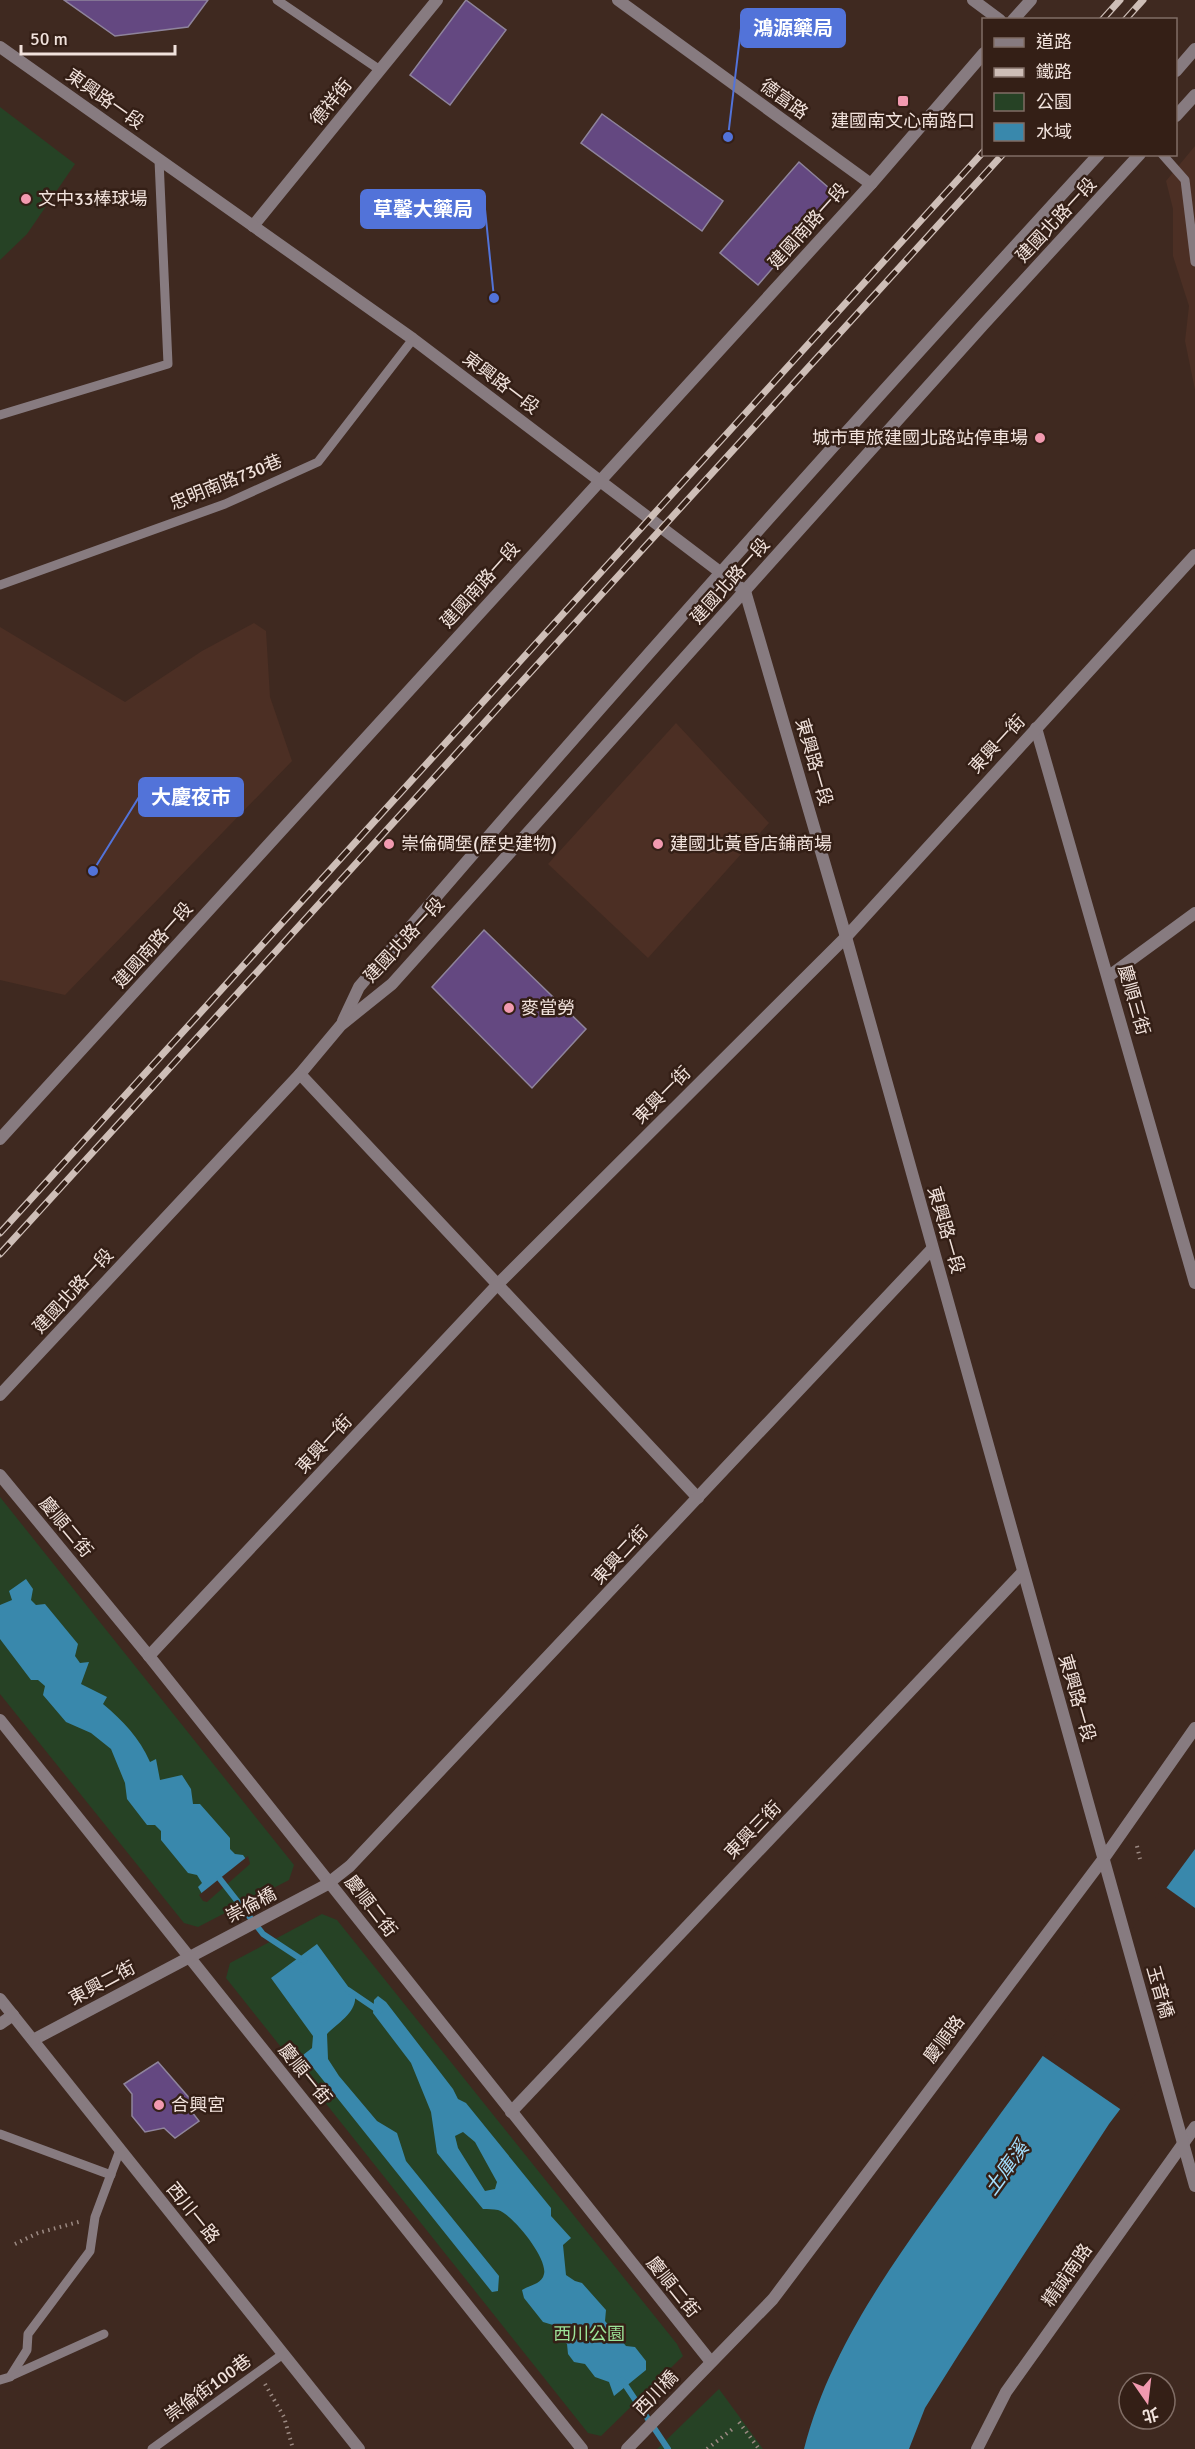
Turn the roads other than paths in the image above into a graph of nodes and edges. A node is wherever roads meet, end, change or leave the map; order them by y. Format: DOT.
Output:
graph roads {
  1 [pos="277,0"];
  2 [pos="437,0"];
  3 [pos="618,0"];
  4 [pos="973,0"];
  5 [pos="1032,0"];
  6 [pos="997,18"];
  7 [pos="1015,18"];
  8 [pos="0,47"];
  9 [pos="1195,49"];
  10 [pos="982,54"];
  11 [pos="380,70"];
  12 [pos="1177,70"];
  13 [pos="1195,95"];
  14 [pos="1177,115"];
  15 [pos="1097,156"];
  16 [pos="1138,156"];
  17 [pos="1164,156"];
  18 [pos="159,160"];
  19 [pos="871,184"];
  20 [pos="253,226"];
  21 [pos="1195,262"];
  22 [pos="413,339"];
  23 [pos="0,415"];
  24 [pos="601,480"];
  25 [pos="1195,555"];
  26 [pos="721,573"];
  27 [pos="0,585"];
  28 [pos="745,591"];
  29 [pos="1036,728"];
  30 [pos="1195,913"];
  31 [pos="846,937"];
  32 [pos="1109,976"];
  33 [pos="341,1025"];
  34 [pos="300,1074"];
  35 [pos="0,1139"];
  36 [pos="932,1249"];
  37 [pos="1195,1283"];
  38 [pos="498,1284"];
  39 [pos="0,1395"];
  40 [pos="0,1475"];
  41 [pos="698,1498"];
  42 [pos="1022,1573"];
  43 [pos="149,1656"];
  44 [pos="0,1720"];
  45 [pos="1195,1728"];
  46 [pos="1104,1858"];
  47 [pos="330,1882"];
  48 [pos="1116,1902"];
  49 [pos="189,1958"];
  50 [pos="0,1999"];
  51 [pos="13,2015"];
  52 [pos="0,2024"];
  53 [pos="33,2040"];
  54 [pos="511,2112"];
  55 [pos="1195,2127"];
  56 [pos="0,2134"];
  57 [pos="1183,2144"];
  58 [pos="120,2150"];
  59 [pos="111,2175"];
  60 [pos="1195,2186"];
  61 [pos="104,2334"];
  62 [pos="283,2354"];
  63 [pos="711,2362"];
  64 [pos="5,2378"];
  65 [pos="152,2449"];
  66 [pos="359,2449"];
  67 [pos="582,2449"];
  68 [pos="627,2449"];
  69 [pos="977,2449"];
  1 -- 11 [label="lane"];
  2 -- 11 [label="street, 德祥街"];
  3 -- 19 [label="street, 德富路"];
  4 -- 6 [label="street"];
  5 -- 7 [label="street"];
  8 -- 18 [label="street, 東興路一段"];
  9 -- 12 [label="street"];
  10 -- 19 [label="street, 建國南路一段"];
  11 -- 20 [label="street, 德祥街"];
  13 -- 14 [label="street"];
  15 -- 26 [label="street, 建國北路一段"];
  16 -- 28 [label="street, 建國北路一段"];
  17 -- 21 [label="lane"];
  18 -- 20 [label="street, 東興路一段"];
  18 -- 23 [label="lane"];
  19 -- 24 [label="street, 建國南路一段"];
  20 -- 22 [label="street, 東興路一段"];
  22 -- 24 [label="street, 東興路一段"];
  22 -- 27 [label="lane, 忠明南路730巷"];
  24 -- 26 [label="street, 東興路一段"];
  24 -- 35 [label="street, 建國南路一段"];
  25 -- 29 [label="street, 東興一街"];
  26 -- 28 [label="street, 東興路一段"];
  26 -- 33 [label="street, 建國北路一段"];
  28 -- 31 [label="street, 東興路一段"];
  28 -- 33 [label="street, 建國北路一段"];
  29 -- 31 [label="street, 東興一街"];
  29 -- 32 [label="street, 慶順三街"];
  30 -- 32 [label="street"];
  31 -- 36 [label="street, 東興路一段"];
  31 -- 38 [label="street, 東興一街"];
  32 -- 37 [label="street, 慶順三街"];
  33 -- 34 [label="street, 建國北路一段"];
  34 -- 38 [label="street"];
  34 -- 39 [label="street, 建國北路一段"];
  36 -- 41 [label="street, 東興二街"];
  36 -- 42 [label="street, 東興路一段"];
  38 -- 41 [label="street"];
  38 -- 43 [label="street, 東興一街"];
  40 -- 43 [label="street, 慶順二街"];
  41 -- 47 [label="street, 東興二街"];
  42 -- 46 [label="street, 東興路一段"];
  42 -- 54 [label="street, 東興三街"];
  43 -- 47 [label="street, 慶順二街"];
  44 -- 49 [label="street, 慶順一街"];
  45 -- 46 [label="street, 慶順路"];
  46 -- 48 [label="street, 東興路一段"];
  46 -- 63 [label="street, 慶順路"];
  47 -- 49 [label="street, 崇倫橋"];
  47 -- 54 [label="street, 慶順二街"];
  48 -- 57 [label="street, 玉音橋"];
  49 -- 53 [label="street, 東興二街"];
  49 -- 67 [label="street, 慶順一街"];
  50 -- 51 [label="street, 西川一路"];
  51 -- 52 [label="street"];
  51 -- 53 [label="street, 西川一路"];
  53 -- 58 [label="street, 西川一路"];
  54 -- 63 [label="street, 慶順二街"];
  55 -- 57 [label="street, 精誠南路"];
  56 -- 59 [label="lane"];
  57 -- 60 [label="street"];
  57 -- 69 [label="street, 精誠南路"];
  58 -- 59 [label="lane"];
  58 -- 62 [label="street, 西川一路"];
  59 -- 64 [label="lane"];
  61 -- 64 [label="lane"];
  62 -- 65 [label="lane, 崇倫街100巷"];
  62 -- 66 [label="street, 西川一路"];
  63 -- 68 [label="street, 西川橋"];
}
